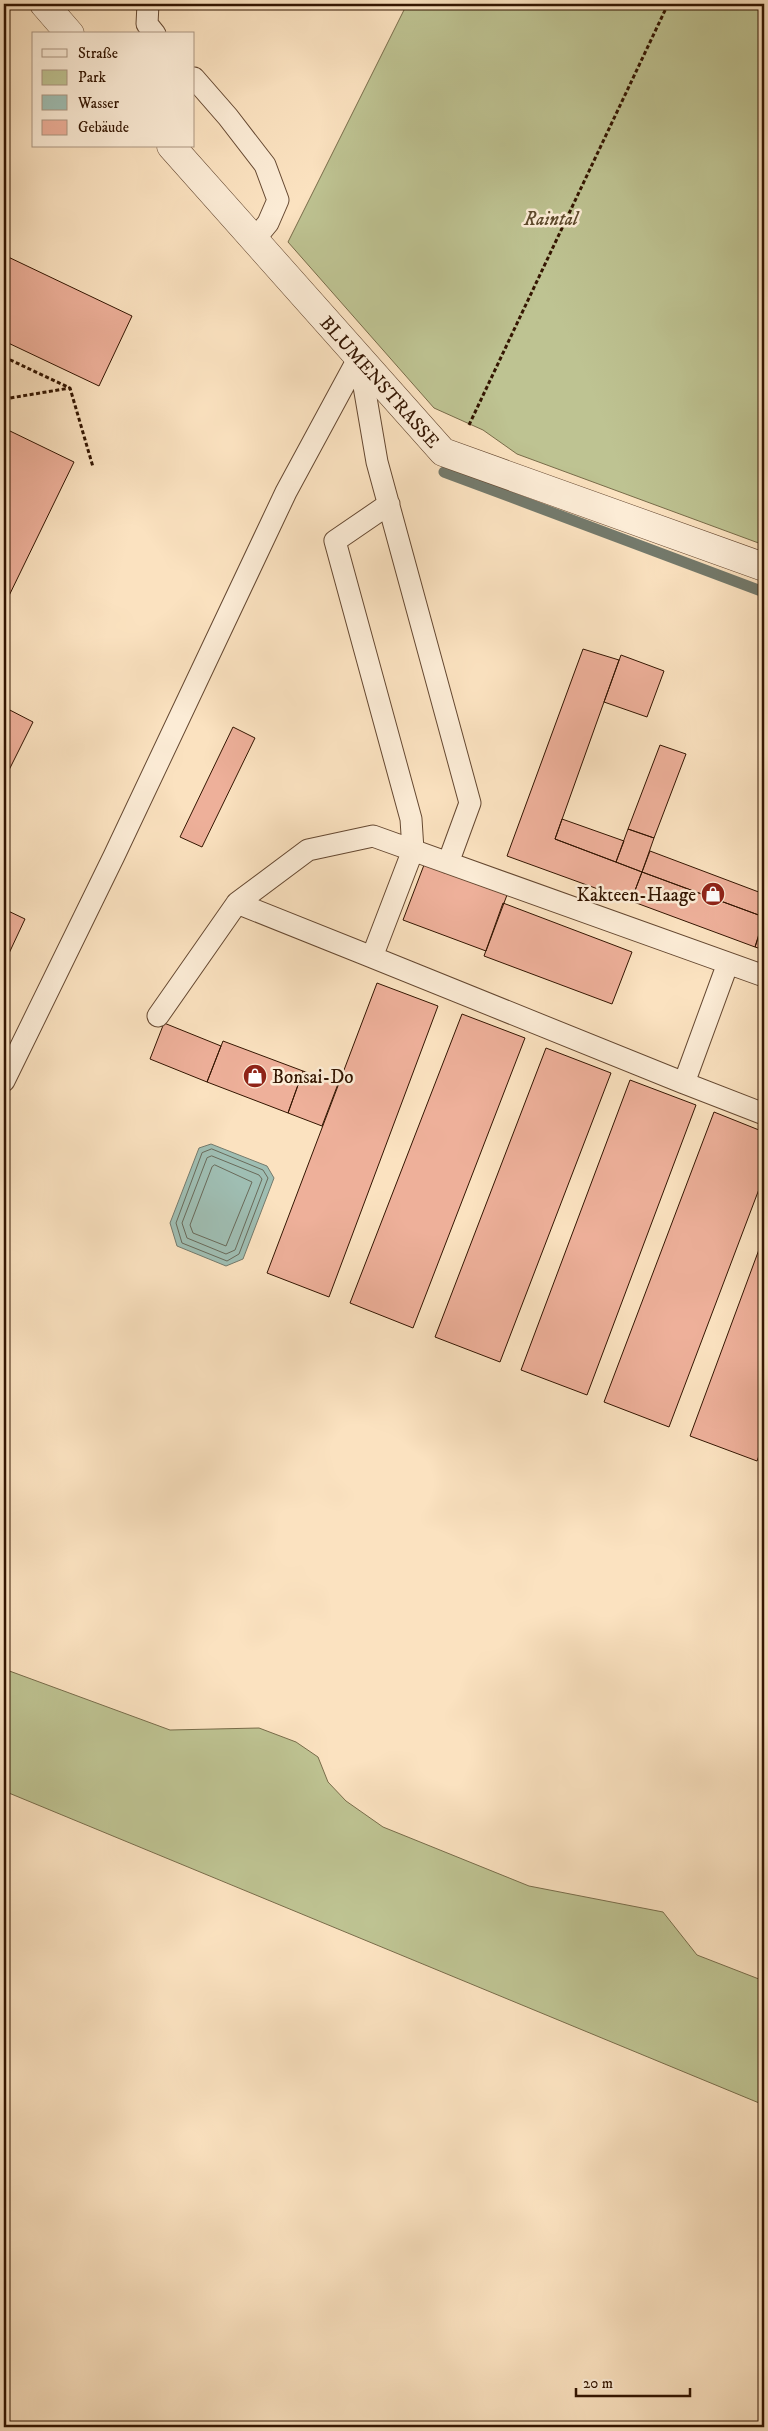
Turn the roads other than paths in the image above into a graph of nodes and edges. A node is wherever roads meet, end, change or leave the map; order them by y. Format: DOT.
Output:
graph roads {
  1 [pos="44,4"];
  2 [pos="148,4"];
  3 [pos="68,32"];
  4 [pos="153,32"];
  5 [pos="195,79"];
  6 [pos="172,148"];
  7 [pos="254,240"];
  8 [pos="359,357"];
  9 [pos="389,504"];
  10 [pos="764,567"];
  11 [pos="413,850"];
  12 [pos="448,863"];
  13 [pos="237,903"];
  14 [pos="372,957"];
  15 [pos="728,963"];
  16 [pos="764,976"];
  17 [pos="158,1016"];
  18 [pos="4,1080"];
  19 [pos="684,1083"];
  20 [pos="764,1114"];
  1 -- 3 [label="street"];
  2 -- 4 [label="lane"];
  5 -- 7 [label="lane"];
  6 -- 7 [label="street, BLUMENSTRASSE"];
  7 -- 8 [label="street, BLUMENSTRASSE"];
  8 -- 9 [label="lane"];
  8 -- 10 [label="street, BLUMENSTRASSE"];
  8 -- 18 [label="lane"];
  9 -- 11 [label="lane"];
  9 -- 12 [label="lane"];
  11 -- 12 [label="lane"];
  11 -- 13 [label="lane"];
  11 -- 14 [label="lane"];
  12 -- 15 [label="lane"];
  13 -- 14 [label="lane"];
  13 -- 17 [label="lane"];
  14 -- 19 [label="lane"];
  15 -- 16 [label="lane"];
  15 -- 19 [label="lane"];
  19 -- 20 [label="lane"];
}
